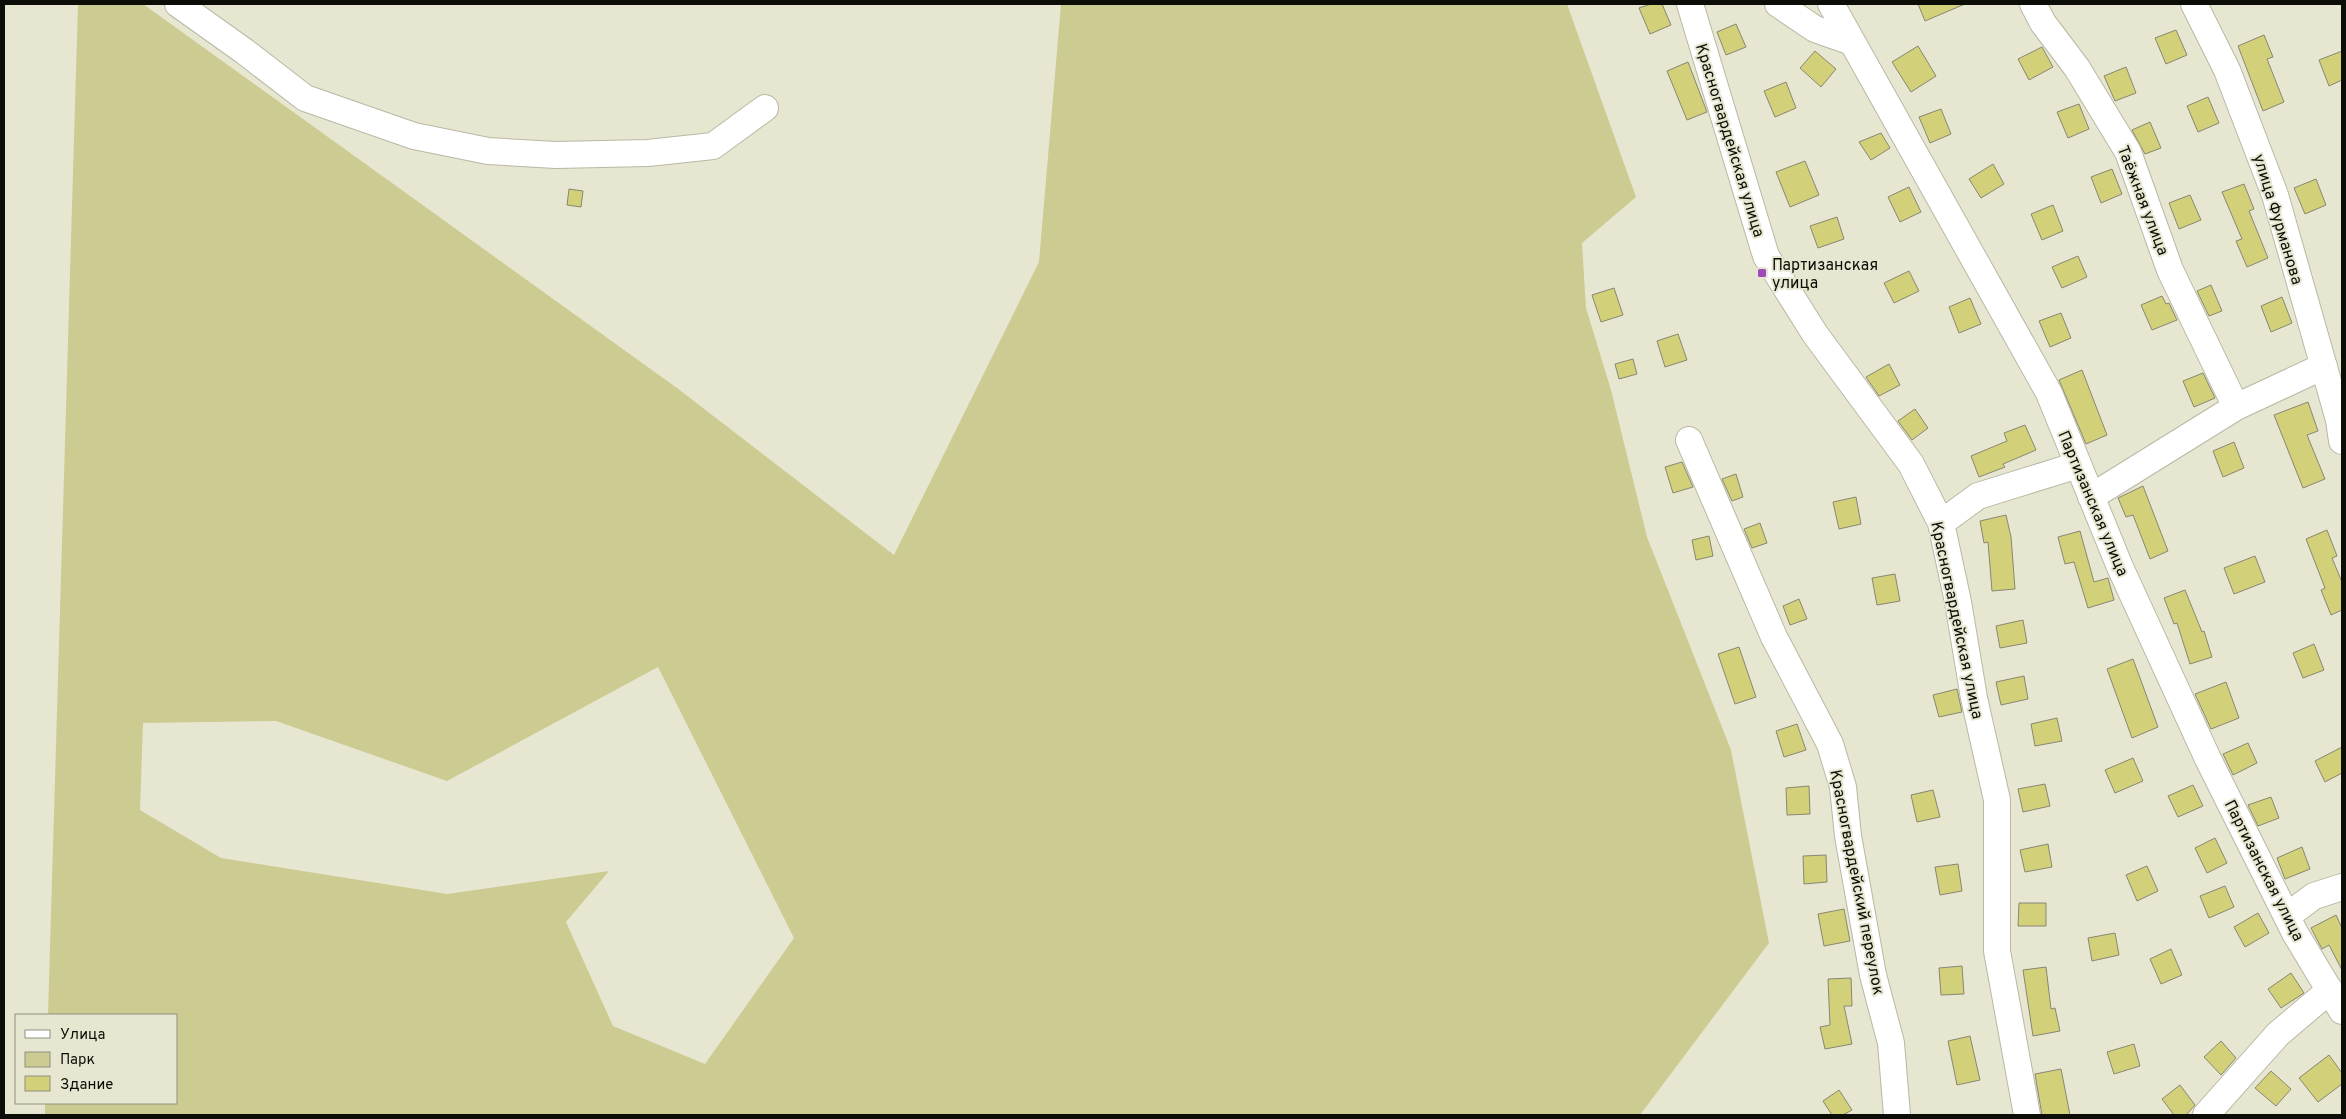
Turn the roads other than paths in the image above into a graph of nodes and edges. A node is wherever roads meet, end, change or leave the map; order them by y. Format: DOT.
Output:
graph roads {
  1 [pos="178,4"];
  2 [pos="1690,4"];
  3 [pos="1778,4"];
  4 [pos="1832,4"];
  5 [pos="2033,4"];
  6 [pos="2194,4"];
  7 [pos="1852,42"];
  8 [pos="765,108"];
  9 [pos="2324,366"];
  10 [pos="2236,407"];
  11 [pos="1690,440"];
  12 [pos="2342,441"];
  13 [pos="2078,465"];
  14 [pos="2090,497"];
  15 [pos="1941,523"];
  16 [pos="2342,887"];
  17 [pos="2287,916"];
  18 [pos="2336,1000"];
  19 [pos="1897,1115"];
  20 [pos="2027,1115"];
  21 [pos="2206,1115"];
  1 -- 8 [label="street"];
  2 -- 15 [label="street, Красногвардейская улица"];
  3 -- 7 [label="street"];
  4 -- 7 [label="street, Партизанская улица"];
  5 -- 10 [label="street, Таёжная улица"];
  6 -- 9 [label="street, улица Фурманова"];
  7 -- 13 [label="street, Партизанская улица"];
  9 -- 10 [label="street"];
  9 -- 12 [label="street, улица Фурманова"];
  10 -- 14 [label="street"];
  11 -- 19 [label="street, Красногвардейский переулок"];
  13 -- 14 [label="street, Партизанская улица"];
  13 -- 15 [label="street"];
  14 -- 17 [label="street, Партизанская улица"];
  15 -- 20 [label="street, Красногвардейская улица"];
  16 -- 17 [label="street"];
  17 -- 18 [label="street, Партизанская улица"];
  18 -- 21 [label="street"];
}
